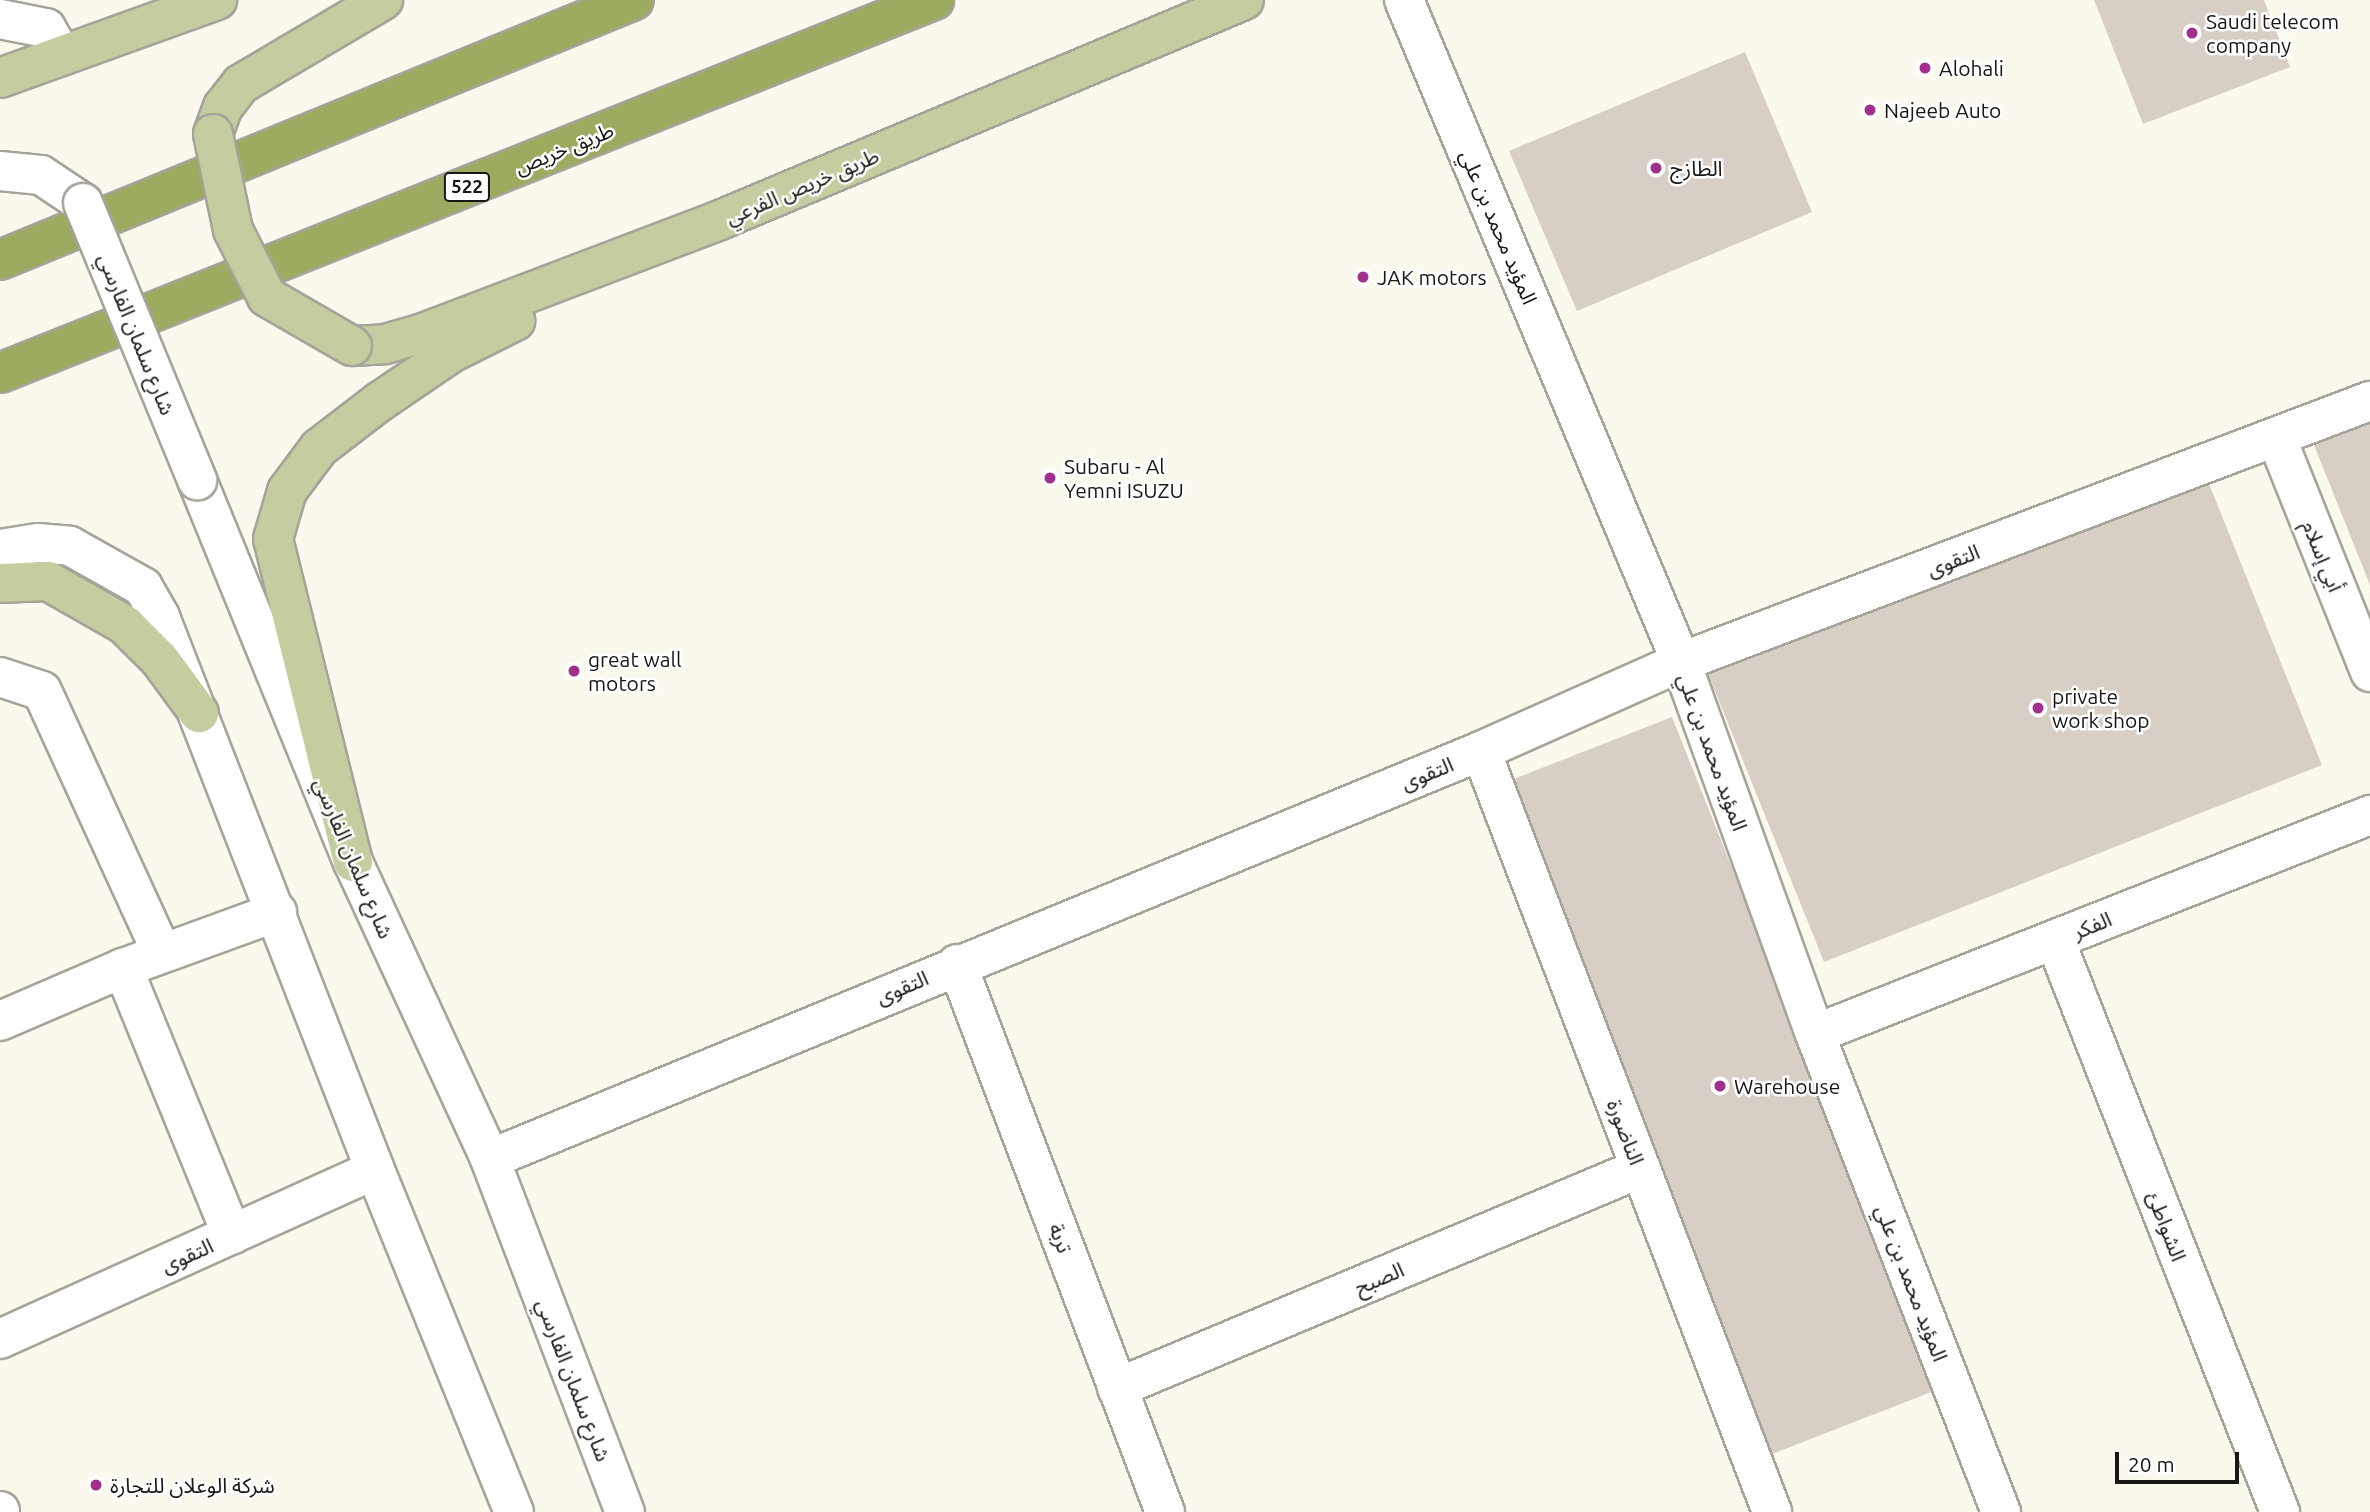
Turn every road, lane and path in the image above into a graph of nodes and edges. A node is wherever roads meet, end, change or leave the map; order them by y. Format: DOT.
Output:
graph roads {
  1 [pos="218,0"];
  2 [pos="383,0"];
  3 [pos="634,0"];
  4 [pos="934,0"];
  5 [pos="1244,0"];
  6 [pos="1404,0"];
  7 [pos="0,19"];
  8 [pos="62,56"];
  9 [pos="0,78"];
  10 [pos="0,171"];
  11 [pos="720,220"];
  12 [pos="0,260"];
  13 [pos="0,373"];
  14 [pos="2370,401"];
  15 [pos="2277,439"];
  16 [pos="0,549"];
  17 [pos="0,583"];
  18 [pos="1681,662"];
  19 [pos="2370,672"];
  20 [pos="0,677"];
  21 [pos="200,713"];
  22 [pos="1481,751"];
  23 [pos="2370,815"];
  24 [pos="353,862"];
  25 [pos="277,912"];
  26 [pos="2055,940"];
  27 [pos="162,953"];
  28 [pos="957,964"];
  29 [pos="123,968"];
  30 [pos="0,1021"];
  31 [pos="1815,1034"];
  32 [pos="490,1159"];
  33 [pos="1641,1168"];
  34 [pos="375,1170"];
  35 [pos="232,1235"];
  36 [pos="0,1339"];
  37 [pos="1117,1388"];
  38 [pos="514,1512"];
  39 [pos="625,1512"];
  40 [pos="1165,1512"];
  41 [pos="1772,1512"];
  42 [pos="2001,1512"];
  43 [pos="2280,1512"];
  1 -- 8 [label="main road"];
  2 -- 11 [label="main road, طريق خريص الفرعي, bridge"];
  3 -- 12 [label="highway"];
  4 -- 13 [label="highway, طريق خريص / 522"];
  5 -- 11 [label="main road, طريق خريص الفرعي"];
  6 -- 18 [label="street, المؤيد محمد بن علي"];
  7 -- 8 [label="street"];
  8 -- 9 [label="main road"];
  10 -- 24 [label="street, شارع سلمان الفارسي, bridge"];
  11 -- 24 [label="main road"];
  14 -- 15 [label="street, التقوى"];
  15 -- 18 [label="street, التقوى"];
  15 -- 19 [label="street, أبي إسلام"];
  16 -- 21 [label="street"];
  17 -- 21 [label="main road"];
  18 -- 22 [label="street, التقوى"];
  18 -- 31 [label="street, المؤيد محمد بن علي"];
  20 -- 27 [label="street"];
  21 -- 25 [label="street"];
  22 -- 28 [label="street, التقوى"];
  22 -- 33 [label="street, الناضورة"];
  23 -- 26 [label="street, الفكر"];
  24 -- 32 [label="street, شارع سلمان الفارسي"];
  25 -- 27 [label="street"];
  25 -- 34 [label="street"];
  26 -- 31 [label="street, الفكر"];
  26 -- 43 [label="street, الشواطئ"];
  27 -- 29 [label="street"];
  28 -- 32 [label="street, التقوى"];
  28 -- 37 [label="street, تربة"];
  29 -- 30 [label="street"];
  29 -- 35 [label="street"];
  31 -- 42 [label="street, المؤيد محمد بن علي"];
  32 -- 39 [label="street, شارع سلمان الفارسي"];
  33 -- 37 [label="street, الصبح"];
  33 -- 41 [label="street, الناضورة"];
  34 -- 35 [label="street, التقوى"];
  34 -- 38 [label="street"];
  35 -- 36 [label="street, التقوى"];
  37 -- 40 [label="street, تربة"];
}
